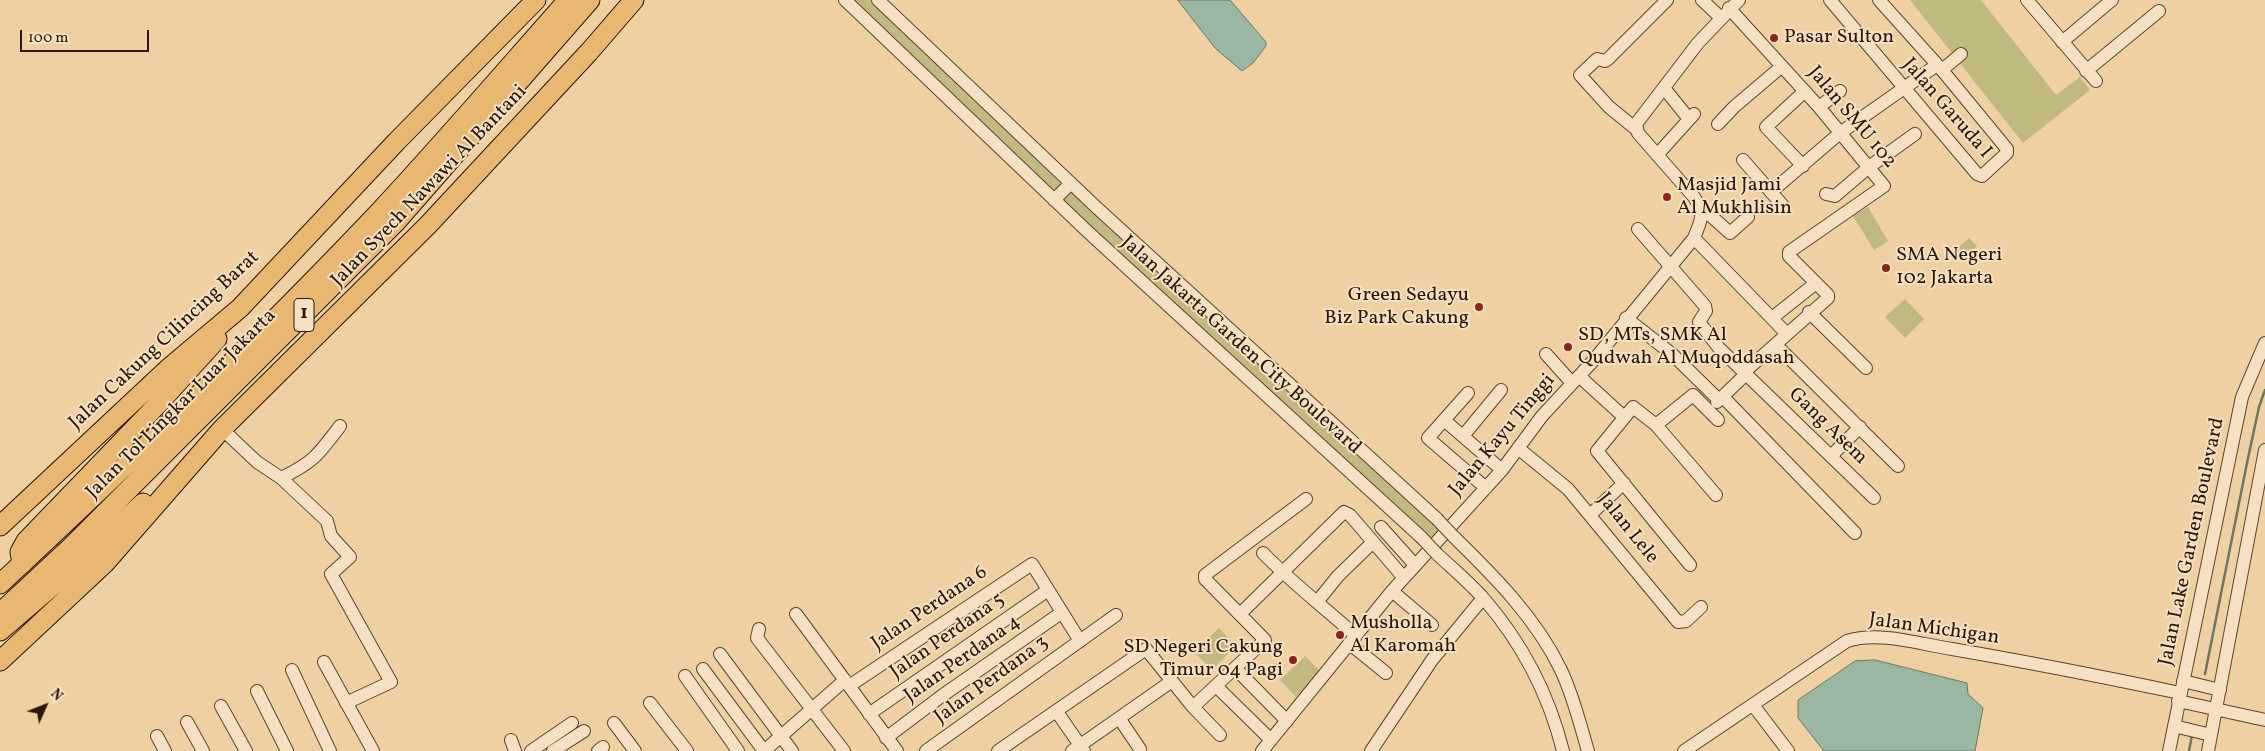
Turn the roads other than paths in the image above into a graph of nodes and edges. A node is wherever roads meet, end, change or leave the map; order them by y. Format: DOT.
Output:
graph roads {
  1 [pos="536,0"];
  2 [pos="568,0"];
  3 [pos="590,0"];
  4 [pos="634,0"];
  5 [pos="878,0"];
  6 [pos="1667,0"];
  7 [pos="1702,0"];
  8 [pos="1830,0"];
  9 [pos="1879,0"];
  10 [pos="2027,0"];
  11 [pos="2112,0"];
  12 [pos="852,2"];
  13 [pos="1730,8"];
  14 [pos="2159,11"];
  15 [pos="2062,42"];
  16 [pos="1962,54"];
  17 [pos="1782,67"];
  18 [pos="1939,67"];
  19 [pos="2086,71"];
  20 [pos="2096,81"];
  21 [pos="1664,88"];
  22 [pos="1902,88"];
  23 [pos="1805,91"];
  24 [pos="1840,91"];
  25 [pos="1819,107"];
  26 [pos="1718,124"];
  27 [pos="1636,129"];
  28 [pos="1840,133"];
  29 [pos="1915,134"];
  30 [pos="1657,155"];
  31 [pos="1743,160"];
  32 [pos="1803,166"];
  33 [pos="1869,167"];
  34 [pos="1071,183"];
  35 [pos="1771,192"];
  36 [pos="1826,194"];
  37 [pos="1054,200"];
  38 [pos="1701,207"];
  39 [pos="1785,208"];
  40 [pos="1748,217"];
  41 [pos="1638,229"];
  42 [pos="1694,238"];
  43 [pos="1670,264"];
  44 [pos="1816,283"];
  45 [pos="240,308"];
  46 [pos="1809,312"];
  47 [pos="1626,318"];
  48 [pos="1772,318"];
  49 [pos="1788,334"];
  50 [pos="2265,343"];
  51 [pos="1776,345"];
  52 [pos="1546,354"];
  53 [pos="1866,368"];
  54 [pos="1744,374"];
  55 [pos="1575,380"];
  56 [pos="1501,390"];
  57 [pos="1468,393"];
  58 [pos="1721,399"];
  59 [pos="1708,410"];
  60 [pos="1624,417"];
  61 [pos="1444,420"];
  62 [pos="1718,420"];
  63 [pos="1656,425"];
  64 [pos="340,426"];
  65 [pos="1860,427"];
  66 [pos="216,435"];
  67 [pos="1462,436"];
  68 [pos="1518,448"];
  69 [pos="2265,450"];
  70 [pos="1831,456"];
  71 [pos="1898,466"];
  72 [pos="1502,470"];
  73 [pos="281,478"];
  74 [pos="1624,483"];
  75 [pos="1486,488"];
  76 [pos="1716,494"];
  77 [pos="1874,498"];
  78 [pos="1306,500"];
  79 [pos="1591,514"];
  80 [pos="0,526"];
  81 [pos="1381,527"];
  82 [pos="1855,533"];
  83 [pos="1372,543"];
  84 [pos="1263,553"];
  85 [pos="22,564"];
  86 [pos="1690,564"];
  87 [pos="1415,565"];
  88 [pos="1281,572"];
  89 [pos="1404,578"];
  90 [pos="0,584"];
  91 [pos="1048,590"];
  92 [pos="1392,591"];
  93 [pos="1483,598"];
  94 [pos="1317,602"];
  95 [pos="1701,606"];
  96 [pos="0,613"];
  97 [pos="1062,613"];
  98 [pos="796,614"];
  99 [pos="1240,614"];
  100 [pos="1116,615"];
  101 [pos="1432,625"];
  102 [pos="759,629"];
  103 [pos="0,631"];
  104 [pos="1353,640"];
  105 [pos="1080,641"];
  106 [pos="720,654"];
  107 [pos="0,661"];
  108 [pos="324,662"];
  109 [pos="1235,668"];
  110 [pos="703,669"];
  111 [pos="292,670"];
  112 [pos="1386,673"];
  113 [pos="685,676"];
  114 [pos="1172,681"];
  115 [pos="847,683"];
  116 [pos="1216,686"];
  117 [pos="2220,690"];
  118 [pos="256,691"];
  119 [pos="2180,692"];
  120 [pos="346,703"];
  121 [pos="650,703"];
  122 [pos="1753,705"];
  123 [pos="221,706"];
  124 [pos="1193,707"];
  125 [pos="810,710"];
  126 [pos="2216,711"];
  127 [pos="1057,712"];
  128 [pos="869,714"];
  129 [pos="1119,718"];
  130 [pos="2265,720"];
  131 [pos="1287,721"];
  132 [pos="187,722"];
  133 [pos="572,723"];
  134 [pos="614,723"];
  135 [pos="2174,726"];
  136 [pos="584,731"];
  137 [pos="2211,734"];
  138 [pos="1220,735"];
  139 [pos="157,736"];
  140 [pos="781,737"];
  141 [pos="886,738"];
  142 [pos="1271,740"];
  143 [pos="538,749"];
  144 [pos="1079,749"];
  145 [pos="1140,749"];
  146 [pos="165,751"];
  147 [pos="203,751"];
  148 [pos="246,751"];
  149 [pos="287,751"];
  150 [pos="330,751"];
  151 [pos="373,751"];
  152 [pos="553,751"];
  153 [pos="635,751"];
  154 [pos="687,751"];
  155 [pos="738,751"];
  156 [pos="792,751"];
  157 [pos="844,751"];
  158 [pos="897,751"];
  159 [pos="926,751"];
  160 [pos="998,751"];
  161 [pos="1262,751"];
  162 [pos="1371,751"];
  163 [pos="1563,751"];
  164 [pos="1588,751"];
  165 [pos="1684,751"];
  166 [pos="1788,751"];
  167 [pos="2169,751"];
  168 [pos="2208,751"];
  1 -- 45 [label="highway, Jalan Cakung Cilincing Barat"];
  2 -- 85 [label="highway, Jalan Tol Lingkar Luar Jakarta / 1"];
  3 -- 96 [label="highway, Jalan Tol Lingkar Luar Jakarta / 1"];
  4 -- 66 [label="highway, Jalan Syech Nawawi Al Bantani"];
  5 -- 34 [label="street, Jalan Jakarta Garden City Boulevard"];
  6 -- 27 [label="street"];
  7 -- 13 [label="street, Jalan SMU 102"];
  8 -- 22 [label="street, Jalan Garuda I"];
  9 -- 18 [label="street, Jalan Garuda I"];
  10 -- 15 [label="street"];
  11 -- 15 [label="street"];
  12 -- 37 [label="street, Jalan Jakarta Garden City Boulevard"];
  13 -- 17 [label="street, Jalan SMU 102"];
  13 -- 21 [label="street"];
  14 -- 19 [label="street"];
  15 -- 19 [label="street"];
  16 -- 18 [label="street"];
  17 -- 23 [label="street, Jalan SMU 102"];
  17 -- 26 [label="street"];
  18 -- 22 [label="street"];
  18 -- 22 [label="street, Jalan Garuda I"];
  19 -- 20 [label="street"];
  21 -- 27 [label="street"];
  21 -- 30 [label="street"];
  22 -- 28 [label="street"];
  23 -- 25 [label="street, Jalan SMU 102"];
  23 -- 32 [label="street"];
  24 -- 25 [label="street"];
  25 -- 28 [label="street, Jalan SMU 102"];
  27 -- 30 [label="street"];
  28 -- 32 [label="street"];
  28 -- 33 [label="street, Jalan SMU 102"];
  29 -- 33 [label="street"];
  30 -- 38 [label="street"];
  31 -- 35 [label="street"];
  32 -- 35 [label="street"];
  33 -- 36 [label="street"];
  33 -- 44 [label="street, Jalan SMU 102"];
  34 -- 37 [label="street"];
  34 -- 164 [label="street, Jalan Jakarta Garden City Boulevard, bridge"];
  35 -- 39 [label="street"];
  37 -- 93 [label="street, Jalan Jakarta Garden City Boulevard, bridge"];
  38 -- 40 [label="street"];
  38 -- 42 [label="street, Jalan Kayu Tinggi"];
  41 -- 43 [label="street"];
  42 -- 43 [label="street, Jalan Kayu Tinggi"];
  42 -- 48 [label="street"];
  43 -- 47 [label="street, Jalan Kayu Tinggi"];
  43 -- 54 [label="street, Gang Asem"];
  44 -- 46 [label="street"];
  44 -- 48 [label="street"];
  45 -- 80 [label="highway, Jalan Cakung Cilincing Barat"];
  45 -- 85 [label="highway"];
  46 -- 49 [label="street"];
  46 -- 53 [label="street"];
  47 -- 55 [label="street, Jalan Kayu Tinggi"];
  47 -- 58 [label="street"];
  48 -- 49 [label="street"];
  49 -- 51 [label="street"];
  50 -- 119 [label="street, Jalan Lake Garden Boulevard"];
  51 -- 54 [label="street"];
  51 -- 65 [label="street, Gang Asem"];
  52 -- 55 [label="street"];
  54 -- 58 [label="street"];
  54 -- 70 [label="street, Gang Asem"];
  55 -- 60 [label="street"];
  55 -- 68 [label="street, Jalan Kayu Tinggi"];
  56 -- 67 [label="street"];
  57 -- 61 [label="street"];
  58 -- 59 [label="street"];
  58 -- 82 [label="street"];
  59 -- 62 [label="street"];
  59 -- 63 [label="street"];
  60 -- 63 [label="street"];
  60 -- 74 [label="street"];
  61 -- 67 [label="street"];
  61 -- 75 [label="street"];
  63 -- 76 [label="street"];
  64 -- 73 [label="street"];
  65 -- 70 [label="street"];
  65 -- 71 [label="street, Gang Asem"];
  66 -- 73 [label="street"];
  66 -- 103 [label="highway"];
  66 -- 107 [label="highway"];
  67 -- 72 [label="street"];
  68 -- 72 [label="street, Jalan Kayu Tinggi"];
  68 -- 79 [label="street, Jalan Lele"];
  69 -- 117 [label="street"];
  70 -- 77 [label="street, Gang Asem"];
  72 -- 75 [label="street, Jalan Kayu Tinggi"];
  73 -- 120 [label="street"];
  74 -- 79 [label="street"];
  74 -- 86 [label="street"];
  75 -- 87 [label="street, Jalan Kayu Tinggi"];
  78 -- 99 [label="street"];
  79 -- 95 [label="street, Jalan Lele"];
  81 -- 87 [label="street"];
  83 -- 88 [label="street"];
  83 -- 89 [label="street"];
  83 -- 94 [label="street"];
  84 -- 88 [label="street"];
  85 -- 90 [label="highway, Jalan Tol Lingkar Luar Jakarta / 1"];
  87 -- 89 [label="street, Jalan Kayu Tinggi"];
  88 -- 94 [label="street"];
  88 -- 99 [label="street"];
  89 -- 92 [label="street, Jalan Kayu Tinggi"];
  91 -- 97 [label="street"];
  91 -- 115 [label="street, Jalan Perdana 6"];
  91 -- 128 [label="street, Jalan Perdana 5"];
  92 -- 101 [label="street"];
  92 -- 104 [label="street, Jalan Kayu Tinggi"];
  93 -- 162 [label="street"];
  93 -- 163 [label="street, Jalan Jakarta Garden City Boulevard"];
  94 -- 104 [label="street"];
  97 -- 105 [label="street"];
  97 -- 141 [label="street, Jalan Perdana 4"];
  98 -- 115 [label="street"];
  99 -- 109 [label="street"];
  100 -- 105 [label="street, Jalan Perdana 3"];
  102 -- 125 [label="street"];
  104 -- 112 [label="street"];
  104 -- 131 [label="street, Jalan Kayu Tinggi"];
  105 -- 159 [label="street, Jalan Perdana 3"];
  106 -- 140 [label="street"];
  108 -- 120 [label="street"];
  109 -- 116 [label="street"];
  109 -- 131 [label="street"];
  110 -- 140 [label="street, Jalan Perdana 6"];
  111 -- 150 [label="street"];
  113 -- 155 [label="street"];
  114 -- 124 [label="street"];
  114 -- 127 [label="street"];
  114 -- 129 [label="street"];
  115 -- 125 [label="street, Jalan Perdana 6"];
  115 -- 128 [label="street"];
  116 -- 124 [label="street"];
  116 -- 142 [label="street"];
  117 -- 119 [label="street"];
  117 -- 126 [label="street"];
  118 -- 149 [label="street"];
  119 -- 122 [label="street, Jalan Michigan"];
  119 -- 126 [label="street"];
  119 -- 135 [label="street, Jalan Lake Garden Boulevard"];
  120 -- 151 [label="street"];
  121 -- 154 [label="street"];
  122 -- 165 [label="street, Jalan Michigan"];
  122 -- 166 [label="street"];
  123 -- 148 [label="street"];
  124 -- 138 [label="street"];
  125 -- 140 [label="street, Jalan Perdana 6"];
  125 -- 157 [label="street"];
  126 -- 130 [label="street"];
  126 -- 137 [label="street"];
  127 -- 144 [label="street"];
  127 -- 160 [label="street"];
  128 -- 141 [label="street"];
  129 -- 144 [label="street"];
  129 -- 145 [label="street"];
  131 -- 142 [label="street, Jalan Kayu Tinggi"];
  132 -- 147 [label="street"];
  133 -- 143 [label="street"];
  134 -- 153 [label="street"];
  135 -- 137 [label="street"];
  135 -- 167 [label="street, Jalan Lake Garden Boulevard"];
  136 -- 152 [label="street"];
  137 -- 168 [label="street"];
  139 -- 146 [label="street"];
  140 -- 156 [label="street"];
  141 -- 158 [label="street"];
  142 -- 161 [label="street, Jalan Kayu Tinggi"];
}
